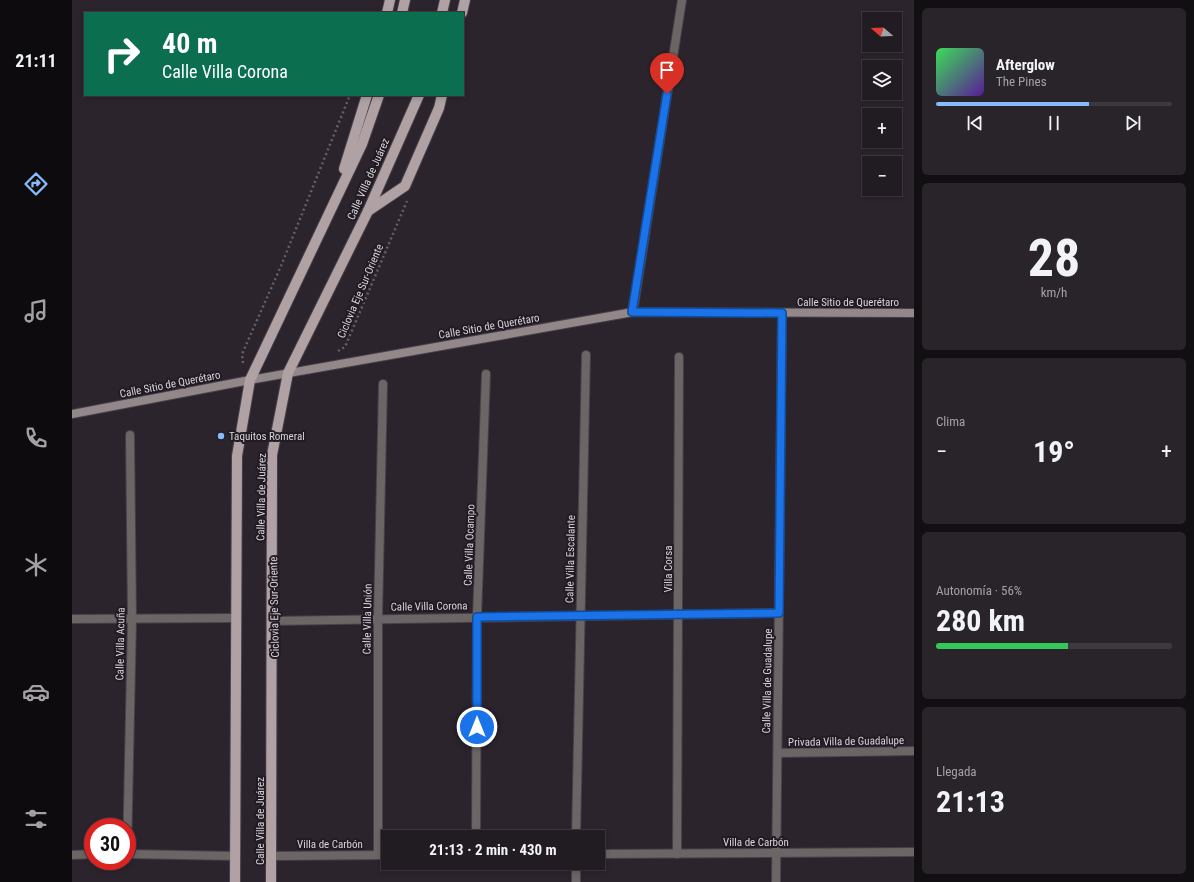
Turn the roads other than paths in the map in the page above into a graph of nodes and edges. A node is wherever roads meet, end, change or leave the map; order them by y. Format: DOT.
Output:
graph roads {
  1 [pos="390,0"];
  2 [pos="405,0"];
  3 [pos="445,0"];
  4 [pos="465,0"];
  5 [pos="682,0"];
  6 [pos="387,12"];
  7 [pos="402,12"];
  8 [pos="442,12"];
  9 [pos="462,12"];
  10 [pos="367,96"];
  11 [pos="379,96"];
  12 [pos="419,96"];
  13 [pos="442,96"];
  14 [pos="335,200"];
  15 [pos="368,211"];
  16 [pos="632,312"];
  17 [pos="782,313"];
  18 [pos="914,313"];
  19 [pos="586,355"];
  20 [pos="679,357"];
  21 [pos="288,373"];
  22 [pos="486,374"];
  23 [pos="247,380"];
  24 [pos="383,384"];
  25 [pos="72,414"];
  26 [pos="130,435"];
  27 [pos="779,613"];
  28 [pos="679,614"];
  29 [pos="579,616"];
  30 [pos="477,617"];
  31 [pos="235,618"];
  32 [pos="378,618"];
  33 [pos="72,619"];
  34 [pos="132,619"];
  35 [pos="272,621"];
  36 [pos="914,751"];
  37 [pos="778,753"];
  38 [pos="128,818"];
  39 [pos="476,830"];
  40 [pos="576,830"];
  41 [pos="914,852"];
  42 [pos="777,853"];
  43 [pos="84,854"];
  44 [pos="136,854"];
  45 [pos="605,854"];
  46 [pos="677,854"];
  47 [pos="72,855"];
  48 [pos="378,855"];
  49 [pos="236,856"];
  50 [pos="272,856"];
  51 [pos="576,870"];
  52 [pos="235,882"];
  53 [pos="271,882"];
  54 [pos="576,882"];
  55 [pos="776,882"];
  1 -- 6 [label="main road"];
  2 -- 7 [label="main road"];
  3 -- 8 [label="main road"];
  4 -- 9 [label="main road"];
  5 -- 16 [label="street"];
  10 -- 14 [label="main road"];
  11 -- 14 [label="main road, Calle Villa de Juárez"];
  12 -- 15 [label="main road, Calle Villa de Juárez"];
  13 -- 15 [label="main road"];
  14 -- 23 [label="main road, Calle Villa de Juárez"];
  15 -- 21 [label="main road, Calle Villa de Juárez"];
  16 -- 17 [label="street, Calle Sitio de Querétaro"];
  16 -- 21 [label="street, Calle Sitio de Querétaro"];
  17 -- 18 [label="street, Calle Sitio de Querétaro"];
  17 -- 27 [label="street, Calle Villa de Guadalupe"];
  19 -- 29 [label="street, Calle Villa Escalante"];
  20 -- 28 [label="street, Villa Corsa"];
  21 -- 23 [label="street, Calle Sitio de Querétaro"];
  21 -- 35 [label="main road, Calle Villa de Juárez"];
  22 -- 30 [label="street, Calle Villa Ocampo"];
  23 -- 25 [label="street, Calle Sitio de Querétaro"];
  23 -- 31 [label="main road, Calle Villa de Juárez"];
  24 -- 32 [label="street, Calle Villa Unión"];
  26 -- 34 [label="street, Calle Villa Acuña"];
  27 -- 28 [label="street, Calle Villa Corona"];
  27 -- 37 [label="street, Calle Villa de Guadalupe"];
  28 -- 29 [label="street, Calle Villa Corona"];
  28 -- 46 [label="street, Villa Corsa"];
  29 -- 30 [label="street, Calle Villa Corona"];
  29 -- 40 [label="street, Calle Villa Escalante"];
  30 -- 32 [label="street, Calle Villa Corona"];
  30 -- 39 [label="street, Calle Villa Ocampo"];
  31 -- 34 [label="street"];
  31 -- 49 [label="main road, Calle Villa de Juárez"];
  32 -- 35 [label="street, Calle Villa Corona"];
  32 -- 48 [label="street, Calle Villa Unión"];
  33 -- 34 [label="street"];
  34 -- 38 [label="street, Calle Villa Acuña"];
  35 -- 50 [label="main road, Calle Villa de Juárez"];
  36 -- 37 [label="street, Privada Villa de Guadalupe"];
  37 -- 42 [label="street, Calle Villa de Guadalupe"];
  41 -- 42 [label="street, Villa de Carbón"];
  42 -- 46 [label="street, Villa de Carbón"];
  42 -- 55 [label="street, Calle Villa de Guadalupe"];
  43 -- 47 [label="street"];
  44 -- 49 [label="street"];
  45 -- 46 [label="street, Villa de Carbón"];
  48 -- 50 [label="street, Villa de Carbón"];
  49 -- 52 [label="main road, Calle Villa de Juárez"];
  50 -- 53 [label="main road, Calle Villa de Juárez"];
  51 -- 54 [label="street"];
}
